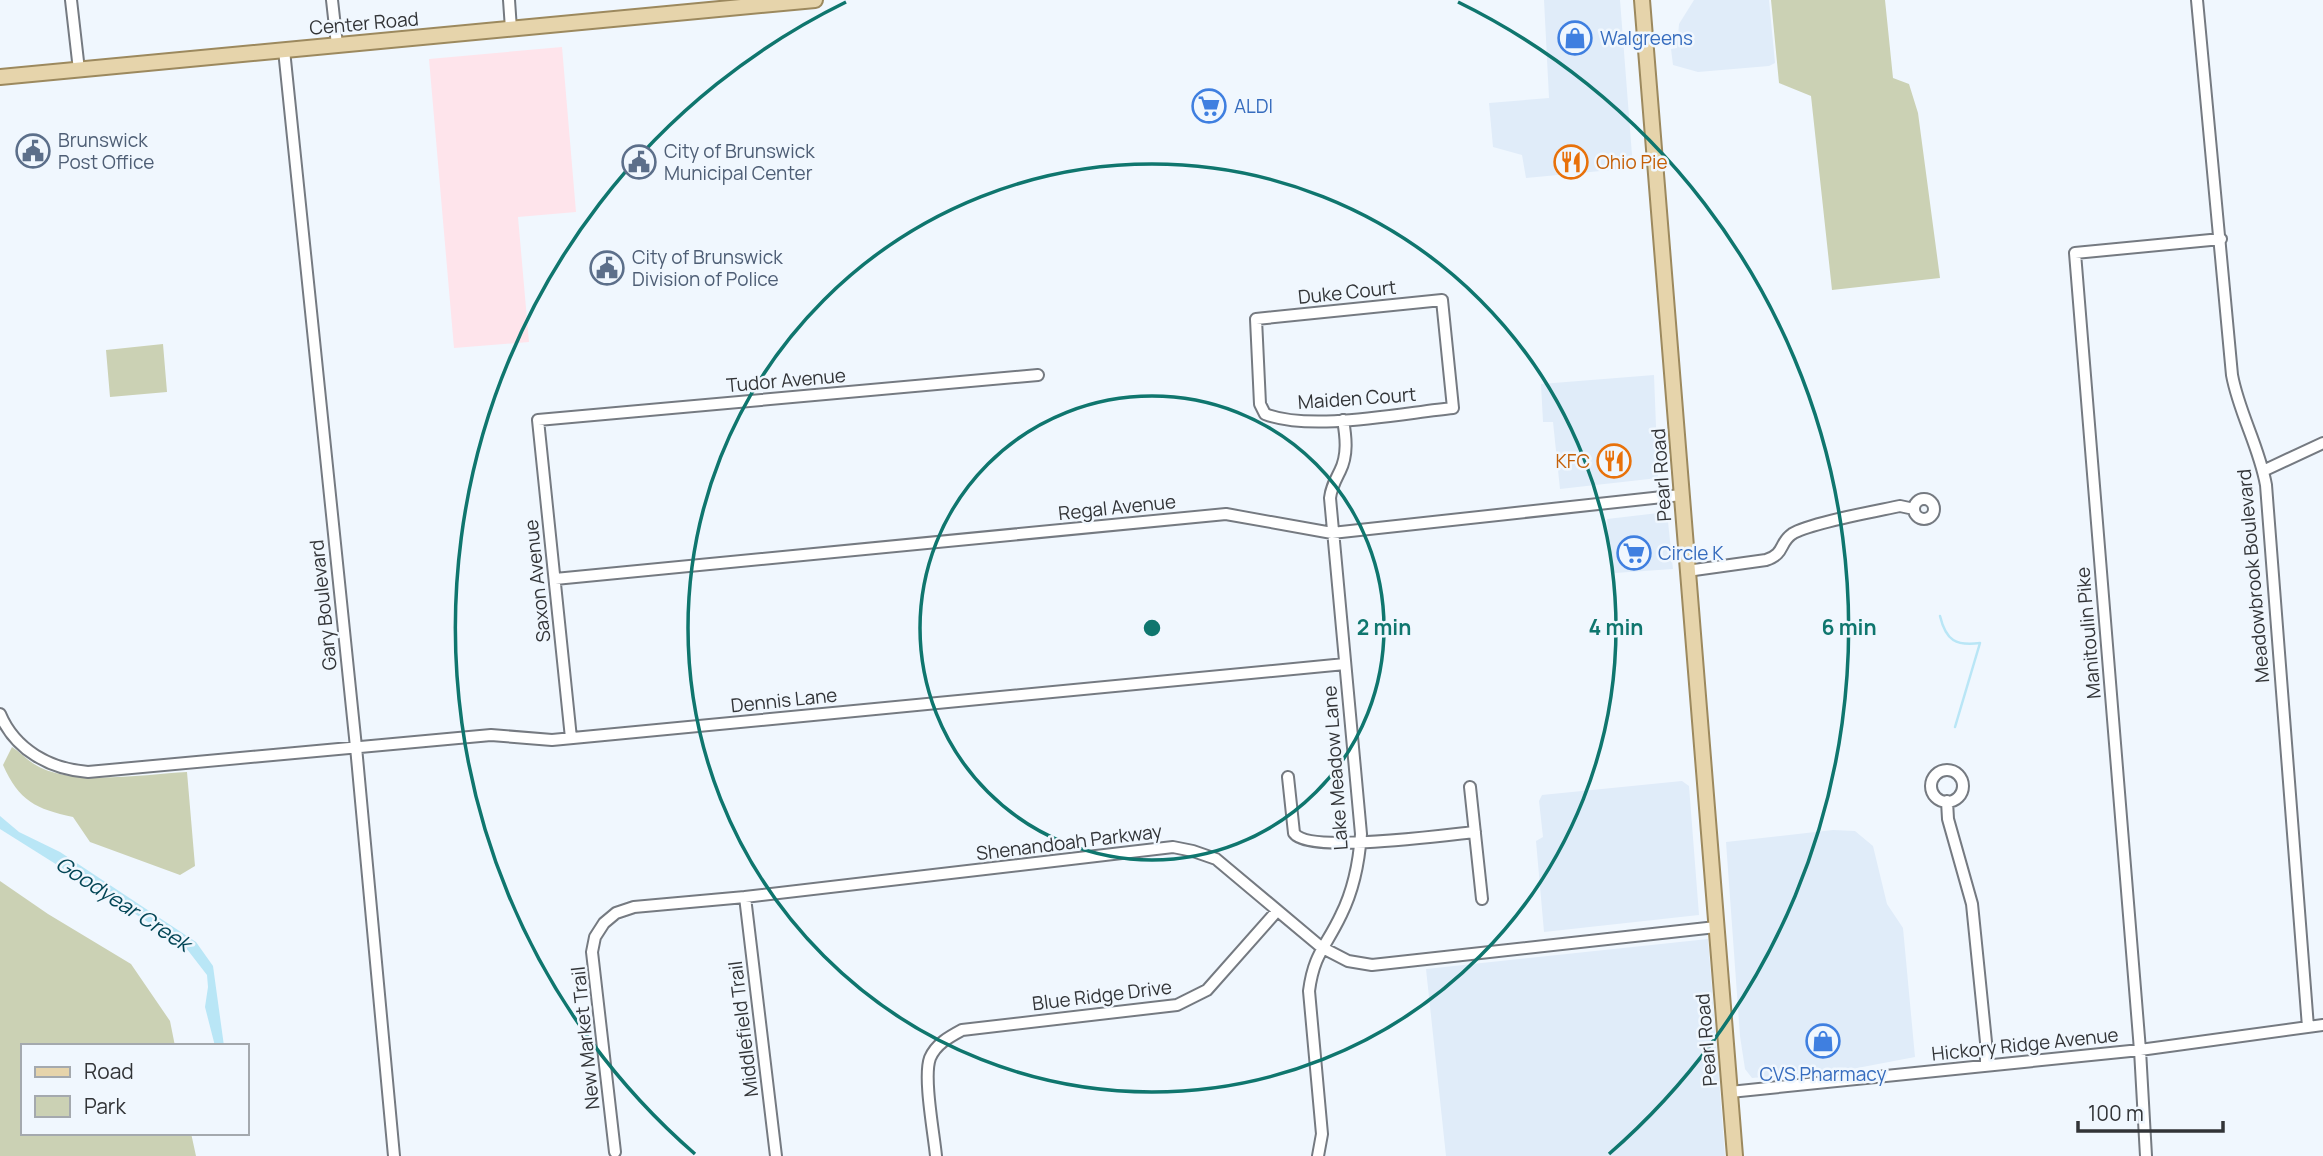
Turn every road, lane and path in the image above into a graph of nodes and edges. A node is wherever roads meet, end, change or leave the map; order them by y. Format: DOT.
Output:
graph roads {
  1 [pos="71,0"];
  2 [pos="332,0"];
  3 [pos="509,0"];
  4 [pos="815,0"];
  5 [pos="1642,0"];
  6 [pos="2197,0"];
  7 [pos="511,29"];
  8 [pos="337,45"];
  9 [pos="284,50"];
  10 [pos="79,70"];
  11 [pos="0,77"];
  12 [pos="2221,239"];
  13 [pos="1038,375"];
  14 [pos="1453,408"];
  15 [pos="1265,414"];
  16 [pos="538,420"];
  17 [pos="1343,420"];
  18 [pos="2323,443"];
  19 [pos="2263,471"];
  20 [pos="1681,495"];
  21 [pos="1914,509"];
  22 [pos="1332,533"];
  23 [pos="1687,571"];
  24 [pos="555,579"];
  25 [pos="1345,664"];
  26 [pos="0,713"];
  27 [pos="571,738"];
  28 [pos="356,747"];
  29 [pos="1288,777"];
  30 [pos="1470,787"];
  31 [pos="1947,801"];
  32 [pos="1475,832"];
  33 [pos="1360,843"];
  34 [pos="745,897"];
  35 [pos="1482,899"];
  36 [pos="1277,911"];
  37 [pos="604,923"];
  38 [pos="1716,927"];
  39 [pos="1321,947"];
  40 [pos="2323,1025"];
  41 [pos="2308,1027"];
  42 [pos="2140,1050"];
  43 [pos="1986,1066"];
  44 [pos="1730,1092"];
  45 [pos="615,1152"];
  46 [pos="394,1156"];
  47 [pos="776,1156"];
  48 [pos="936,1156"];
  49 [pos="1318,1156"];
  50 [pos="1735,1156"];
  51 [pos="2146,1156"];
  1 -- 10 [label="street"];
  2 -- 8 [label="street"];
  3 -- 7 [label="street"];
  4 -- 7 [label="main road, Center Road"];
  5 -- 20 [label="main road, Pearl Road"];
  6 -- 12 [label="street, Meadowbrook Boulevard"];
  7 -- 8 [label="main road, Center Road"];
  8 -- 9 [label="main road, Center Road"];
  9 -- 10 [label="main road, Center Road"];
  9 -- 28 [label="street, Gary Boulevard"];
  10 -- 11 [label="main road, Center Road"];
  12 -- 19 [label="street, Meadowbrook Boulevard"];
  12 -- 42 [label="street, Manitoulin Pike"];
  13 -- 16 [label="street, Tudor Avenue"];
  14 -- 15 [label="street, Duke Court"];
  14 -- 17 [label="street, Maiden Court"];
  15 -- 17 [label="street, Maiden Court"];
  16 -- 24 [label="street, Saxon Avenue"];
  17 -- 22 [label="street, Lake Meadow Lane"];
  18 -- 19 [label="street"];
  19 -- 41 [label="street, Meadowbrook Boulevard"];
  20 -- 22 [label="street, Regal Avenue"];
  20 -- 23 [label="main road, Pearl Road"];
  21 -- 23 [label="street"];
  22 -- 24 [label="street, Regal Avenue"];
  22 -- 25 [label="street, Lake Meadow Lane"];
  23 -- 38 [label="main road, Pearl Road"];
  24 -- 27 [label="street, Saxon Avenue"];
  25 -- 27 [label="street, Dennis Lane"];
  25 -- 33 [label="street, Lake Meadow Lane"];
  26 -- 28 [label="street, Dennis Lane"];
  27 -- 28 [label="street, Dennis Lane"];
  28 -- 46 [label="street, Gary Boulevard"];
  29 -- 33 [label="street"];
  30 -- 32 [label="street"];
  31 -- 43 [label="street"];
  32 -- 33 [label="street"];
  32 -- 35 [label="street"];
  33 -- 39 [label="street, Lake Meadow Lane"];
  34 -- 36 [label="street, Shenandoah Parkway"];
  34 -- 37 [label="street, Shenandoah Parkway"];
  34 -- 47 [label="street, Middlefield Trail"];
  36 -- 39 [label="street, Shenandoah Parkway"];
  36 -- 48 [label="street, Blue Ridge Drive"];
  37 -- 45 [label="street, New Market Trail"];
  38 -- 39 [label="street, Shenandoah Parkway"];
  38 -- 44 [label="main road, Pearl Road"];
  39 -- 49 [label="street, Lake Meadow Lane"];
  40 -- 41 [label="street, Hickory Ridge Avenue"];
  41 -- 42 [label="street, Hickory Ridge Avenue"];
  42 -- 43 [label="street, Hickory Ridge Avenue"];
  42 -- 51 [label="street, Manitoulin Pike"];
  43 -- 44 [label="street, Hickory Ridge Avenue"];
  44 -- 50 [label="main road, Pearl Road"];
}
